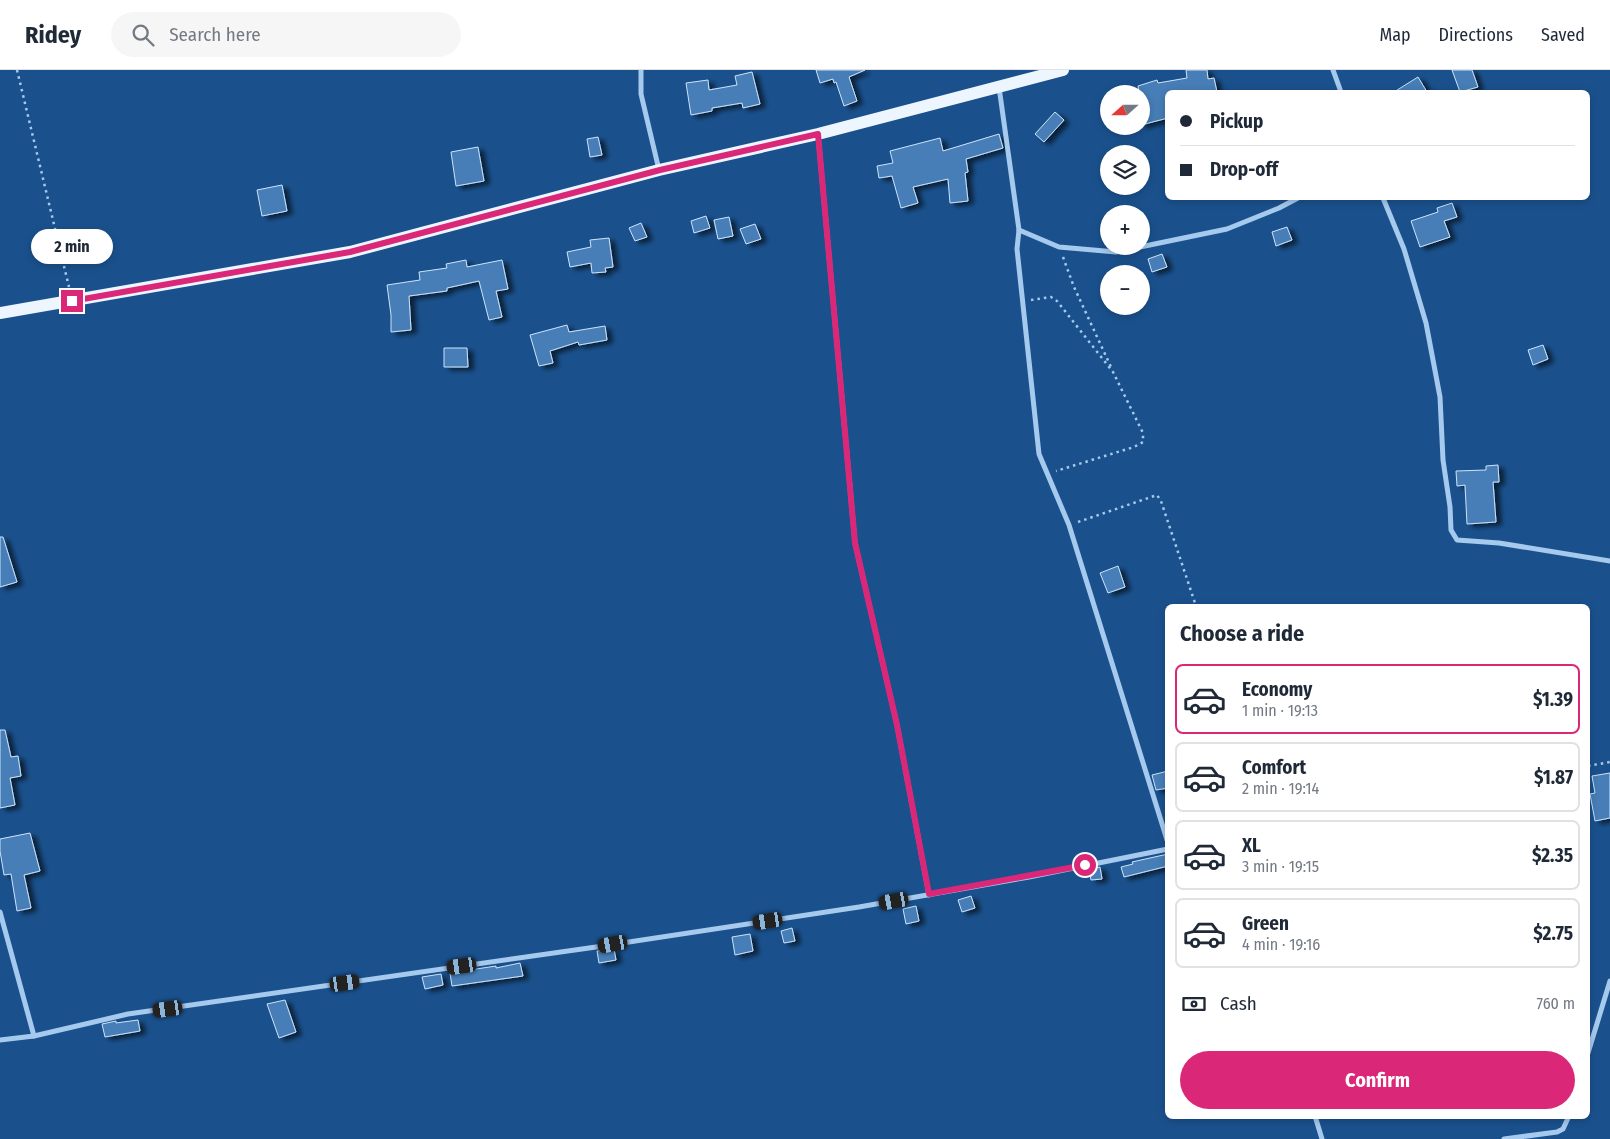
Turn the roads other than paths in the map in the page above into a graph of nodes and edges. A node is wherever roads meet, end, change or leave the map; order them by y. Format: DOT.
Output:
graph roads {
  1 [pos="642,70"];
  2 [pos="1063,70"];
  3 [pos="1333,70"];
  4 [pos="999,87"];
  5 [pos="1340,90"];
  6 [pos="818,134"];
  7 [pos="660,170"];
  8 [pos="1294,200"];
  9 [pos="1384,200"];
  10 [pos="1019,230"];
  11 [pos="0,313"];
  12 [pos="1610,561"];
  13 [pos="1165,833"];
  14 [pos="1165,850"];
  15 [pos="929,894"];
  16 [pos="0,912"];
  17 [pos="1610,981"];
  18 [pos="34,1036"];
  19 [pos="0,1040"];
  20 [pos="1590,1046"];
  21 [pos="1316,1119"];
  22 [pos="1568,1119"];
  23 [pos="1322,1139"];
  24 [pos="1504,1139"];
  1 -- 7 [label="street"];
  2 -- 4 [label="main road"];
  3 -- 5 [label="street"];
  4 -- 6 [label="main road"];
  4 -- 10 [label="street"];
  6 -- 7 [label="main road"];
  6 -- 15 [label="street"];
  7 -- 11 [label="main road"];
  8 -- 10 [label="street"];
  9 -- 12 [label="street"];
  10 -- 13 [label="street"];
  14 -- 15 [label="street"];
  15 -- 18 [label="street"];
  16 -- 18 [label="street"];
  17 -- 20 [label="street"];
  18 -- 19 [label="street"];
  21 -- 23 [label="street"];
  22 -- 24 [label="street"];
}
